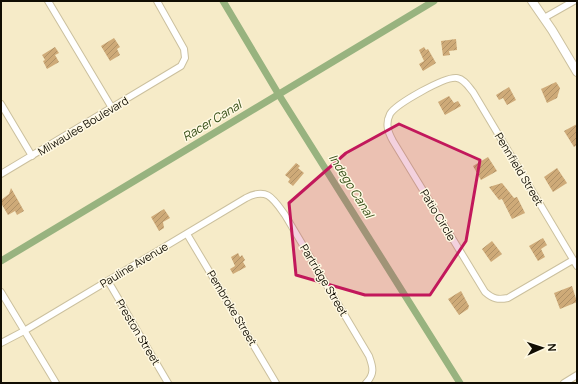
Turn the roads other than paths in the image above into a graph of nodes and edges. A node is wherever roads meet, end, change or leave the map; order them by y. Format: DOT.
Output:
graph roads {
  1 [pos="48,1"];
  2 [pos="157,1"];
  3 [pos="532,1"];
  4 [pos="574,1"];
  5 [pos="544,18"];
  6 [pos="577,72"];
  7 [pos="456,77"];
  8 [pos="1,104"];
  9 [pos="112,108"];
  10 [pos="32,156"];
  11 [pos="1,174"];
  12 [pos="268,194"];
  13 [pos="187,234"];
  14 [pos="573,260"];
  15 [pos="577,266"];
  16 [pos="108,281"];
  17 [pos="1,292"];
  18 [pos="24,331"];
  19 [pos="1,343"];
  20 [pos="577,375"];
  21 [pos="56,383"];
  22 [pos="168,383"];
  23 [pos="276,383"];
  24 [pos="366,383"];
  25 [pos="564,383"];
  1 -- 9 [label="street"];
  2 -- 9 [label="street, Milwaulee Boulevard"];
  3 -- 5 [label="street"];
  4 -- 5 [label="street"];
  5 -- 6 [label="street"];
  7 -- 14 [label="street, Pennfield Street"];
  7 -- 14 [label="street, Patio Circle"];
  8 -- 10 [label="street"];
  9 -- 10 [label="street, Milwaulee Boulevard"];
  10 -- 11 [label="street, Milwaulee Boulevard"];
  12 -- 13 [label="street, Pauline Avenue"];
  12 -- 24 [label="street, Partridge Street"];
  13 -- 16 [label="street, Pauline Avenue"];
  13 -- 23 [label="street, Pembroke Street"];
  14 -- 15 [label="street, Pennfield Street"];
  16 -- 18 [label="street, Pauline Avenue"];
  16 -- 22 [label="street, Preston Street"];
  17 -- 18 [label="street"];
  18 -- 19 [label="street, Pauline Avenue"];
  18 -- 21 [label="street"];
  20 -- 25 [label="street"];
}
